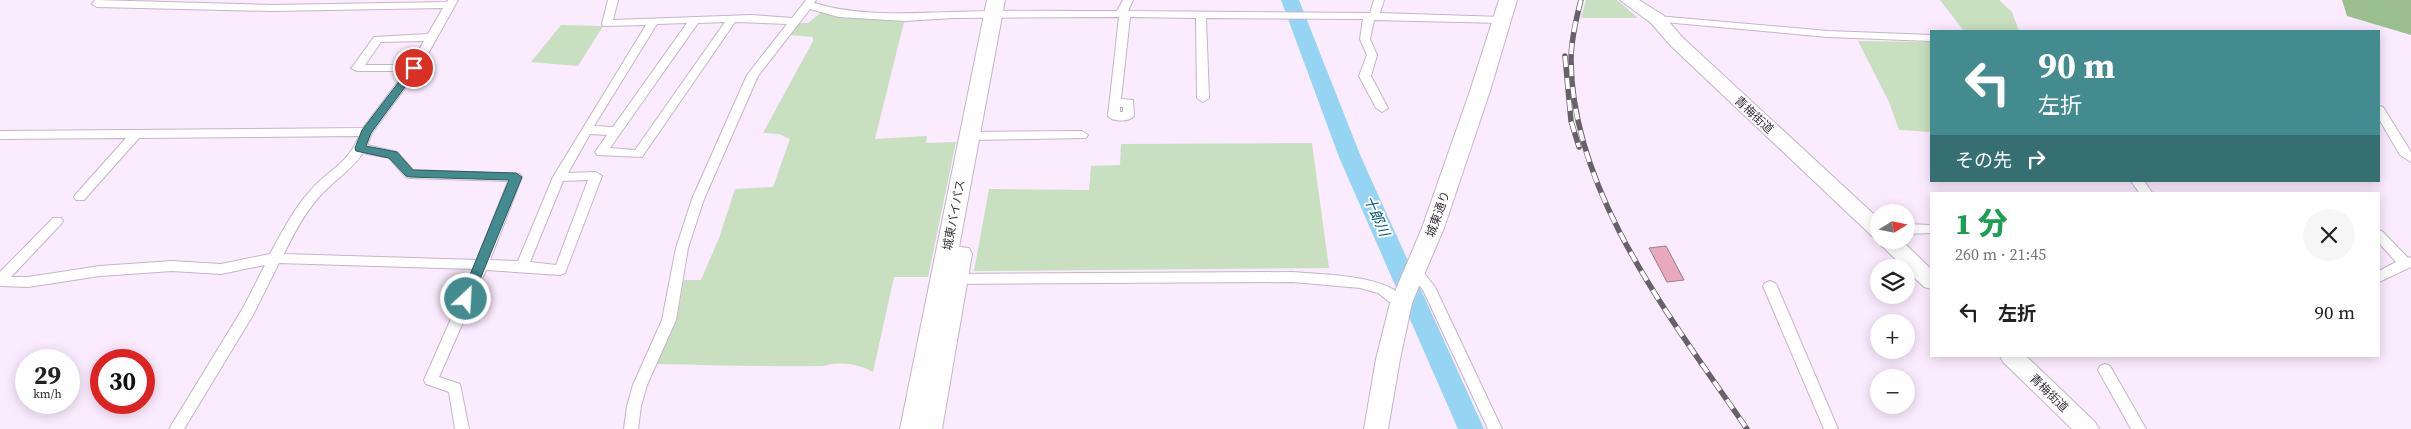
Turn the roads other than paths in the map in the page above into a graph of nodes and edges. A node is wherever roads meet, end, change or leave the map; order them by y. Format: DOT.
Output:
graph roads {
  1 [pos="101,0"];
  2 [pos="613,0"];
  3 [pos="1128,0"];
  4 [pos="1379,0"];
  5 [pos="1508,0"];
  6 [pos="1628,0"];
  7 [pos="1649,0"];
  8 [pos="240,3"];
  9 [pos="396,3"];
  10 [pos="452,3"];
  11 [pos="810,3"];
  12 [pos="305,4"];
  13 [pos="367,4"];
  14 [pos="1000,7"];
  15 [pos="1123,14"];
  16 [pos="1201,15"];
  17 [pos="1371,17"];
  18 [pos="732,19"];
  19 [pos="695,20"];
  20 [pos="1502,20"];
  21 [pos="1658,20"];
  22 [pos="654,21"];
  23 [pos="794,21"];
  24 [pos="433,37"];
  25 [pos="1930,38"];
  26 [pos="414,68"];
  27 [pos="1203,98"];
  28 [pos="1115,102"];
  29 [pos="1382,108"];
  30 [pos="2380,112"];
  31 [pos="586,130"];
  32 [pos="616,131"];
  33 [pos="366,132"];
  34 [pos="135,135"];
  35 [pos="1082,135"];
  36 [pos="0,136"];
  37 [pos="976,136"];
  38 [pos="360,148"];
  39 [pos="2411,158"];
  40 [pos="559,177"];
  41 [pos="2137,182"];
  42 [pos="2145,192"];
  43 [pos="80,197"];
  44 [pos="57,221"];
  45 [pos="1870,223"];
  46 [pos="1915,229"];
  47 [pos="1930,229"];
  48 [pos="2380,235"];
  49 [pos="1898,249"];
  50 [pos="276,258"];
  51 [pos="2408,262"];
  52 [pos="481,266"];
  53 [pos="522,266"];
  54 [pos="1415,271"];
  55 [pos="2380,276"];
  56 [pos="949,279"];
  57 [pos="0,280"];
  58 [pos="1930,280"];
  59 [pos="1770,286"];
  60 [pos="1401,303"];
  61 [pos="2012,357"];
  62 [pos="2105,370"];
  63 [pos="176,429"];
  64 [pos="462,429"];
  65 [pos="631,429"];
  66 [pos="912,429"];
  67 [pos="930,429"];
  68 [pos="1376,429"];
  69 [pos="1495,429"];
  70 [pos="1831,429"];
  71 [pos="2087,429"];
  72 [pos="2139,429"];
  1 -- 8 [label="street"];
  2 -- 22 [label="street"];
  3 -- 15 [label="street"];
  4 -- 17 [label="street"];
  5 -- 20 [label="highway, 城東通り"];
  6 -- 21 [label="main road, 青梅街道"];
  7 -- 21 [label="main road"];
  8 -- 12 [label="street"];
  9 -- 10 [label="street"];
  9 -- 13 [label="street"];
  10 -- 24 [label="street"];
  11 -- 14 [label="street"];
  11 -- 23 [label="street"];
  12 -- 13 [label="street"];
  14 -- 15 [label="street"];
  14 -- 37 [label="highway, 城東バイパス"];
  15 -- 16 [label="street"];
  15 -- 28 [label="street"];
  16 -- 17 [label="street"];
  16 -- 27 [label="street"];
  17 -- 20 [label="street"];
  17 -- 29 [label="street"];
  18 -- 19 [label="street"];
  18 -- 23 [label="street"];
  18 -- 32 [label="street"];
  19 -- 22 [label="street"];
  19 -- 32 [label="street"];
  20 -- 54 [label="highway, 城東通り"];
  21 -- 25 [label="street"];
  21 -- 45 [label="main road, 青梅街道"];
  22 -- 31 [label="street"];
  23 -- 65 [label="street"];
  24 -- 26 [label="street"];
  24 -- 26 [label="street"];
  26 -- 33 [label="street"];
  30 -- 39 [label="street"];
  31 -- 32 [label="street"];
  31 -- 40 [label="street"];
  33 -- 34 [label="street"];
  33 -- 38 [label="street"];
  34 -- 36 [label="street"];
  34 -- 43 [label="street"];
  35 -- 37 [label="street"];
  37 -- 56 [label="highway, 城東バイパス"];
  38 -- 50 [label="street"];
  38 -- 52 [label="street"];
  40 -- 53 [label="street"];
  40 -- 53 [label="street"];
  41 -- 42 [label="street"];
  44 -- 57 [label="street"];
  46 -- 47 [label="street"];
  48 -- 51 [label="street"];
  49 -- 58 [label="main road, 青梅街道"];
  50 -- 52 [label="street"];
  50 -- 57 [label="street"];
  50 -- 63 [label="street"];
  51 -- 55 [label="street"];
  52 -- 53 [label="street"];
  52 -- 64 [label="street"];
  54 -- 60 [label="highway, 城東通り"];
  54 -- 69 [label="street"];
  56 -- 60 [label="street"];
  56 -- 66 [label="highway, 城東バイパス"];
  56 -- 67 [label="highway, 城東バイパス"];
  59 -- 70 [label="street"];
  60 -- 68 [label="highway, 城東通り"];
  61 -- 71 [label="main road, 青梅街道"];
  62 -- 72 [label="street"];
}
